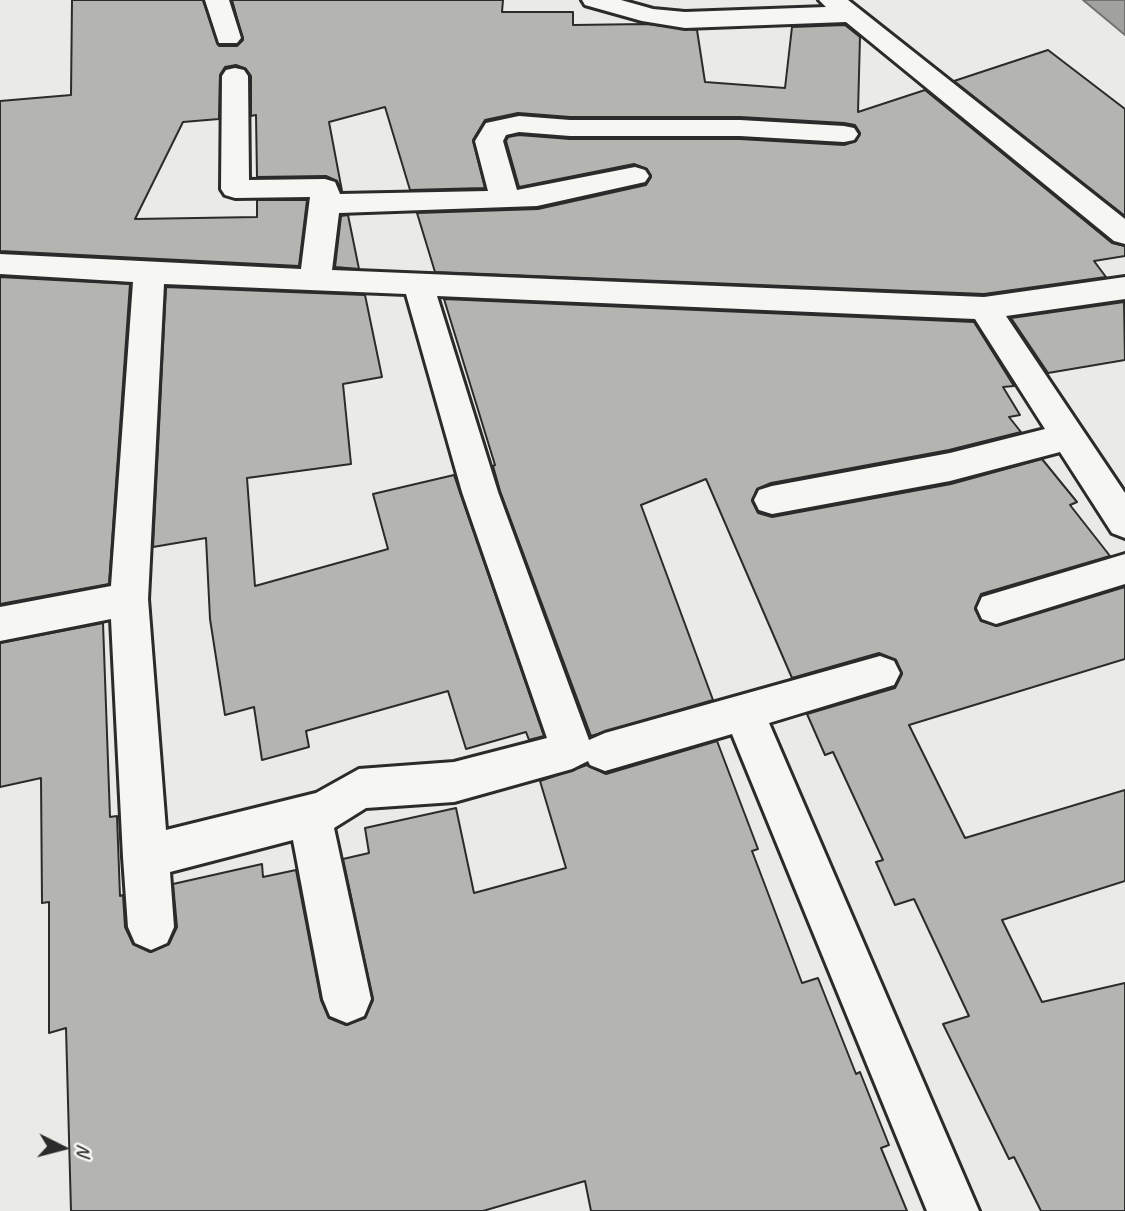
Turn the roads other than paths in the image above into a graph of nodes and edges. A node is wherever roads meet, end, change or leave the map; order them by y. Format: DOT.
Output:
graph roads {
  1 [pos="217,0"];
  2 [pos="594,0"];
  3 [pos="842,7"];
  4 [pos="228,38"];
  5 [pos="236,76"];
  6 [pos="844,134"];
  7 [pos="635,176"];
  8 [pos="505,200"];
  9 [pos="325,204"];
  10 [pos="1125,234"];
  11 [pos="0,264"];
  12 [pos="149,273"];
  13 [pos="315,279"];
  14 [pos="418,283"];
  15 [pos="1125,288"];
  16 [pos="984,309"];
  17 [pos="1070,436"];
  18 [pos="772,500"];
  19 [pos="1125,523"];
  20 [pos="1125,569"];
  21 [pos="129,599"];
  22 [pos="996,608"];
  23 [pos="0,624"];
  24 [pos="880,673"];
  25 [pos="744,712"];
  26 [pos="605,752"];
  27 [pos="310,816"];
  28 [pos="145,857"];
  29 [pos="151,927"];
  30 [pos="347,999"];
  31 [pos="953,1211"];
  1 -- 4 [label="street"];
  2 -- 3 [label="street"];
  3 -- 10 [label="street"];
  5 -- 9 [label="street"];
  6 -- 8 [label="street"];
  7 -- 8 [label="street"];
  8 -- 9 [label="street"];
  9 -- 13 [label="street"];
  11 -- 12 [label="street"];
  12 -- 13 [label="street"];
  12 -- 21 [label="street"];
  13 -- 14 [label="street"];
  14 -- 16 [label="street"];
  14 -- 27 [label="street"];
  15 -- 16 [label="street"];
  16 -- 17 [label="street"];
  17 -- 18 [label="street"];
  17 -- 19 [label="street"];
  20 -- 22 [label="street"];
  21 -- 23 [label="street"];
  21 -- 28 [label="street"];
  24 -- 25 [label="street"];
  25 -- 26 [label="street"];
  25 -- 31 [label="street"];
  27 -- 28 [label="street"];
  27 -- 30 [label="street"];
  28 -- 29 [label="street"];
}
